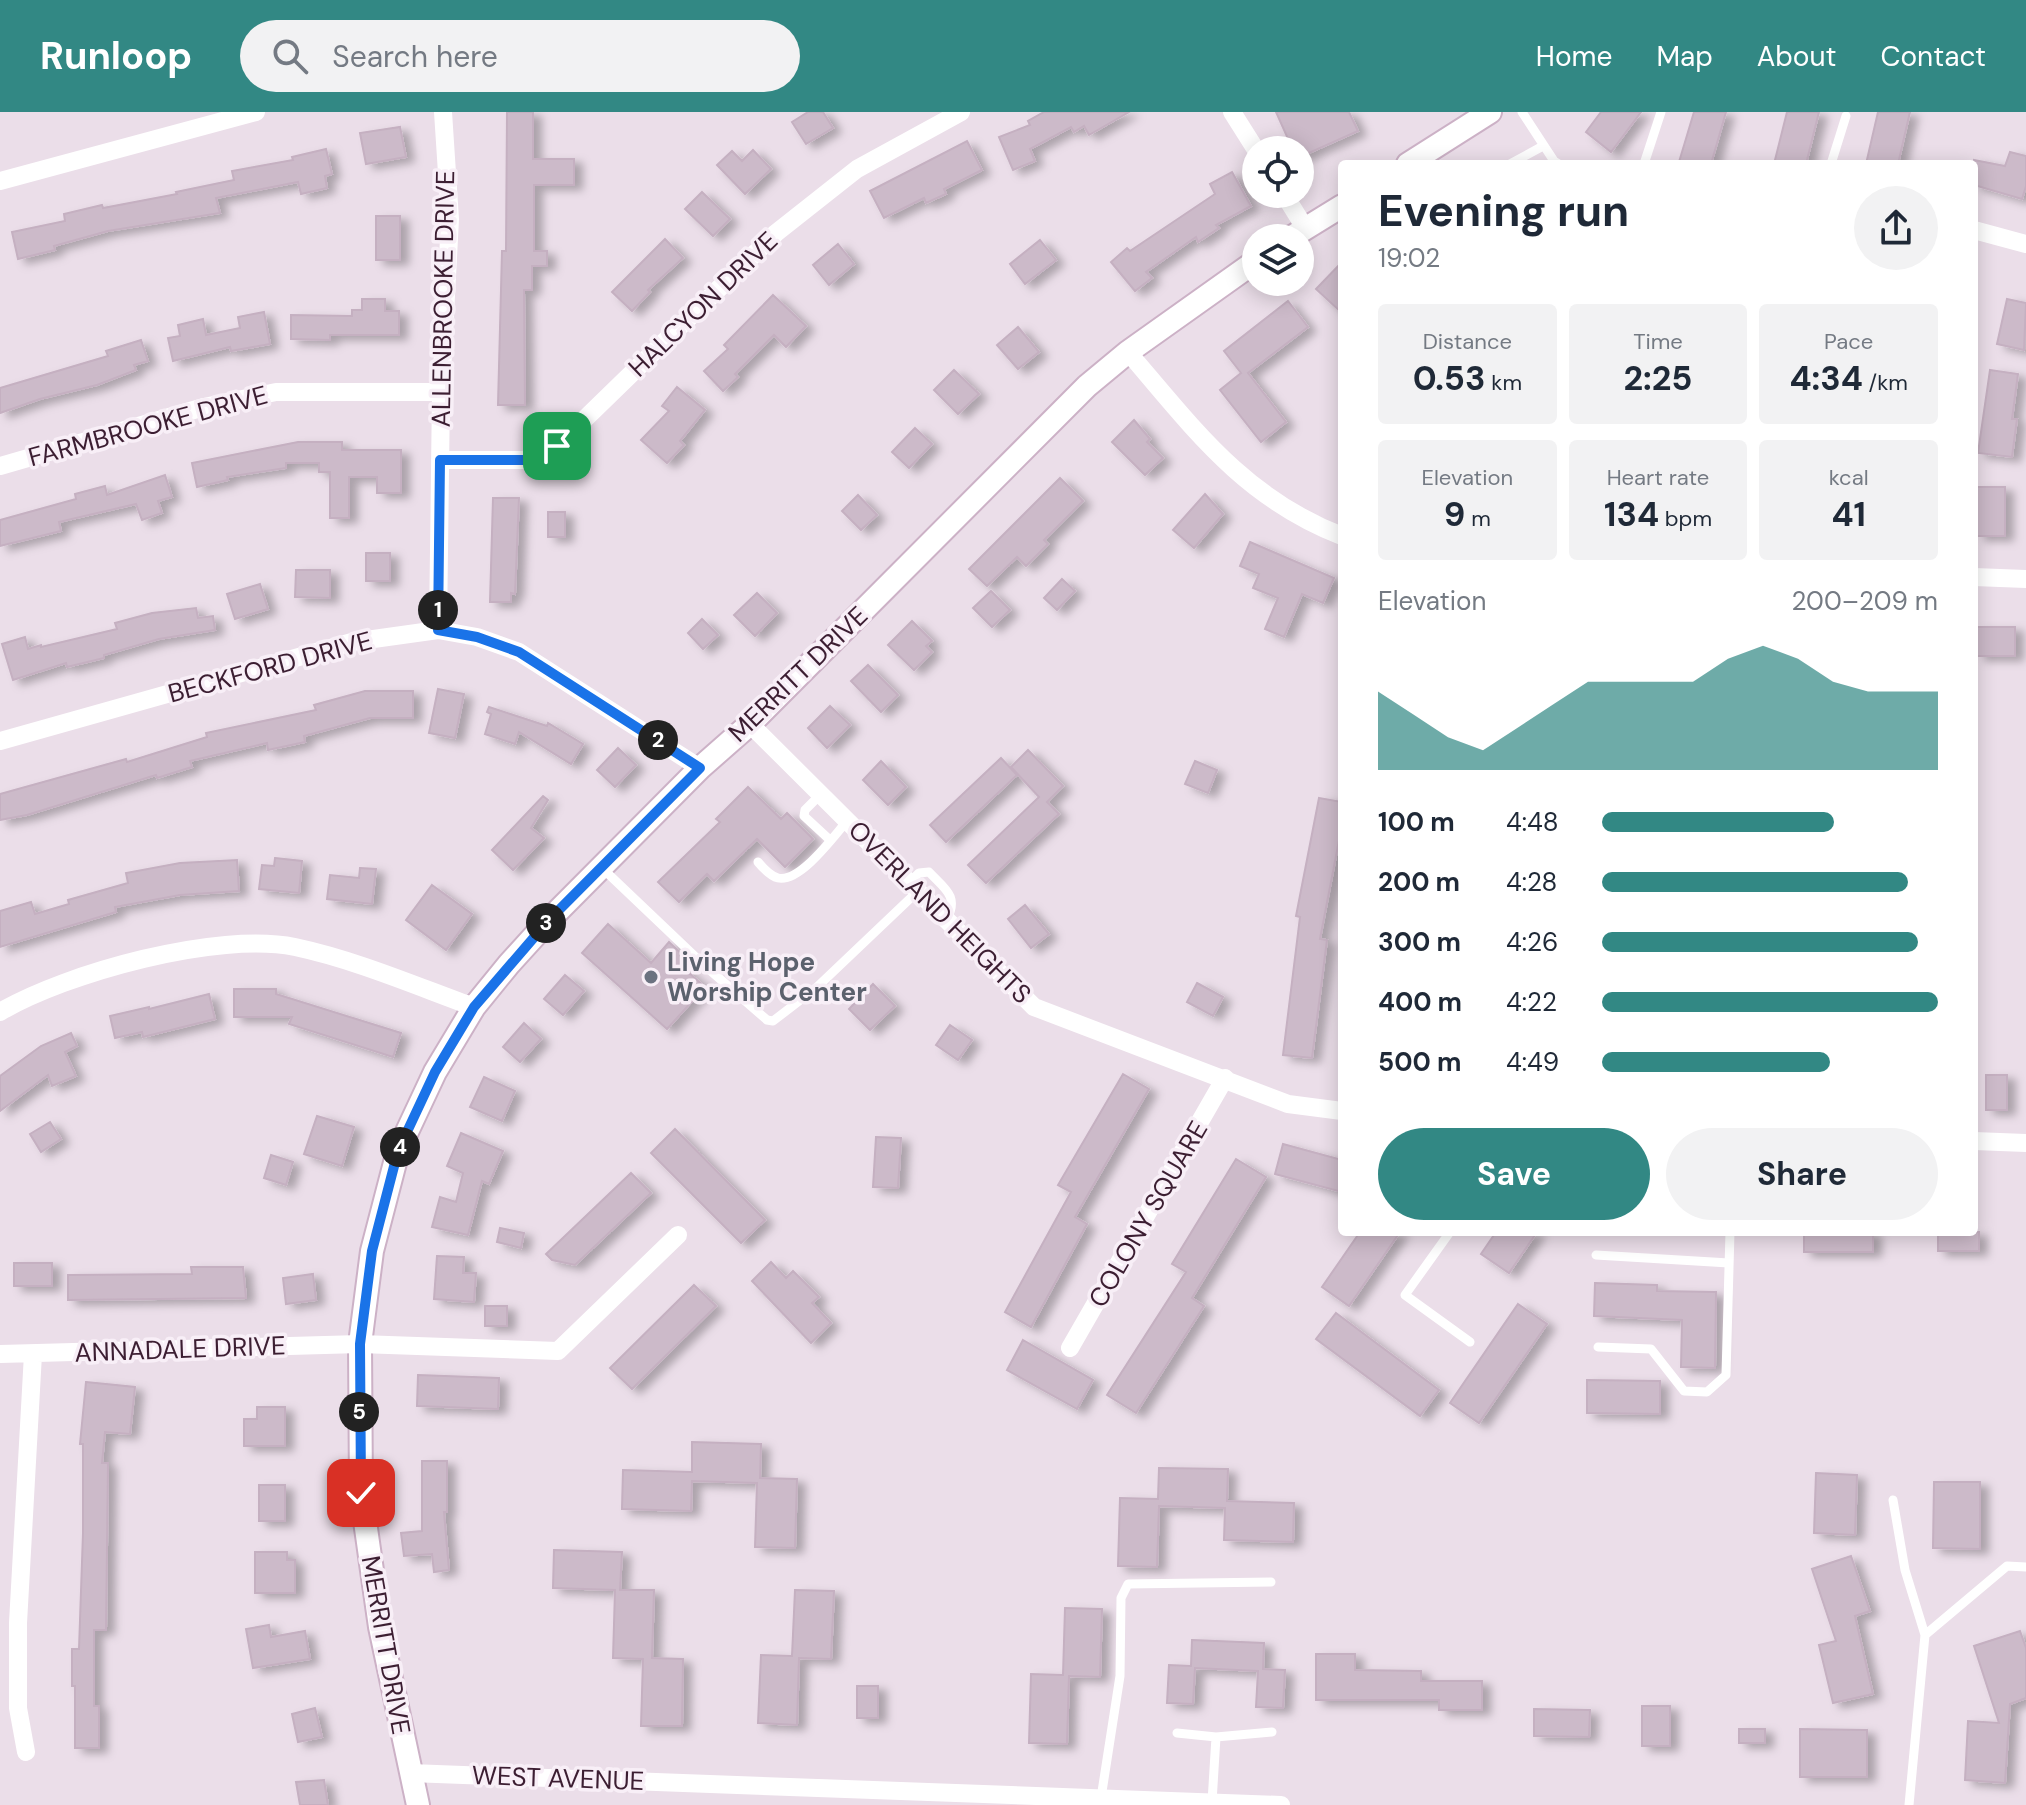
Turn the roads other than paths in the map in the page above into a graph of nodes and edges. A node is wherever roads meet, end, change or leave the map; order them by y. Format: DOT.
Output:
graph roads {
  1 [pos="256,112"];
  2 [pos="443,112"];
  3 [pos="961,112"];
  4 [pos="1232,112"];
  5 [pos="1490,112"];
  6 [pos="1522,112"];
  7 [pos="1661,112"];
  8 [pos="1846,116"];
  9 [pos="1247,136"];
  10 [pos="1543,146"];
  11 [pos="1414,160"];
  12 [pos="1517,160"];
  13 [pos="1553,160"];
  14 [pos="1645,160"];
  15 [pos="1832,160"];
  16 [pos="0,181"];
  17 [pos="1338,212"];
  18 [pos="1314,224"];
  19 [pos="1978,231"];
  20 [pos="2026,244"];
  21 [pos="1242,271"];
  22 [pos="1128,352"];
  23 [pos="441,392"];
  24 [pos="440,460"];
  25 [pos="0,466"];
  26 [pos="1338,534"];
  27 [pos="1978,577"];
  28 [pos="2026,579"];
  29 [pos="438,630"];
  30 [pos="750,724"];
  31 [pos="0,741"];
  32 [pos="700,768"];
  33 [pos="820,795"];
  34 [pos="847,821"];
  35 [pos="830,840"];
  36 [pos="758,862"];
  37 [pos="601,867"];
  38 [pos="914,886"];
  39 [pos="474,1007"];
  40 [pos="0,1012"];
  41 [pos="1225,1078"];
  42 [pos="1338,1110"];
  43 [pos="1978,1141"];
  44 [pos="2026,1143"];
  45 [pos="678,1235"];
  46 [pos="1447,1236"];
  47 [pos="1730,1236"];
  48 [pos="1596,1255"];
  49 [pos="1729,1263"];
  50 [pos="1470,1342"];
  51 [pos="360,1344"];
  52 [pos="1598,1347"];
  53 [pos="1070,1348"];
  54 [pos="0,1354"];
  55 [pos="33,1354"];
  56 [pos="1893,1500"];
  57 [pos="2026,1567"];
  58 [pos="1271,1582"];
  59 [pos="9,1623"];
  60 [pos="1925,1635"];
  61 [pos="1272,1732"];
  62 [pos="1177,1733"];
  63 [pos="1216,1737"];
  64 [pos="26,1752"];
  65 [pos="410,1773"];
  66 [pos="1101,1798"];
  67 [pos="1212,1802"];
  68 [pos="418,1805"];
  69 [pos="1281,1805"];
  70 [pos="1909,1805"];
  1 -- 16 [label="street"];
  2 -- 23 [label="street, ALLENBROOKE DRIVE"];
  3 -- 24 [label="street, HALCYON DRIVE"];
  4 -- 9 [label="street"];
  5 -- 11 [label="main road"];
  6 -- 10 [label="lane"];
  7 -- 14 [label="lane"];
  8 -- 15 [label="lane"];
  10 -- 12 [label="lane"];
  10 -- 13 [label="lane"];
  17 -- 18 [label="main road"];
  19 -- 20 [label="street"];
  21 -- 22 [label="main road, MERRITT DRIVE"];
  22 -- 26 [label="street"];
  22 -- 30 [label="main road, MERRITT DRIVE"];
  23 -- 24 [label="street, ALLENBROOKE DRIVE"];
  23 -- 25 [label="street, FARMBROOKE DRIVE"];
  24 -- 29 [label="street, ALLENBROOKE DRIVE"];
  27 -- 28 [label="street"];
  29 -- 31 [label="street, BECKFORD DRIVE"];
  29 -- 32 [label="street, BECKFORD DRIVE"];
  30 -- 32 [label="main road, MERRITT DRIVE"];
  30 -- 33 [label="street, OVERLAND HEIGHTS"];
  32 -- 37 [label="main road, MERRITT DRIVE"];
  33 -- 34 [label="street, OVERLAND HEIGHTS"];
  33 -- 35 [label="lane"];
  34 -- 35 [label="lane"];
  34 -- 38 [label="street, OVERLAND HEIGHTS"];
  35 -- 36 [label="lane"];
  37 -- 38 [label="lane"];
  37 -- 39 [label="main road, MERRITT DRIVE"];
  38 -- 41 [label="street, OVERLAND HEIGHTS"];
  39 -- 40 [label="street"];
  39 -- 51 [label="main road, MERRITT DRIVE"];
  41 -- 42 [label="street, OVERLAND HEIGHTS"];
  41 -- 53 [label="street, COLONY SQUARE"];
  43 -- 44 [label="street"];
  45 -- 51 [label="street, ANNADALE DRIVE"];
  46 -- 50 [label="lane"];
  47 -- 49 [label="lane"];
  48 -- 49 [label="lane"];
  49 -- 52 [label="lane"];
  51 -- 55 [label="street, ANNADALE DRIVE"];
  51 -- 65 [label="main road, MERRITT DRIVE"];
  54 -- 55 [label="street, ANNADALE DRIVE"];
  55 -- 59 [label="street"];
  56 -- 60 [label="lane"];
  57 -- 60 [label="lane"];
  58 -- 66 [label="lane"];
  59 -- 64 [label="street"];
  60 -- 70 [label="lane"];
  61 -- 63 [label="lane"];
  62 -- 63 [label="lane"];
  63 -- 67 [label="lane"];
  65 -- 66 [label="street, WEST AVENUE"];
  65 -- 68 [label="main road, MERRITT DRIVE"];
  66 -- 67 [label="street, WEST AVENUE"];
  67 -- 69 [label="street, WEST AVENUE"];
}
